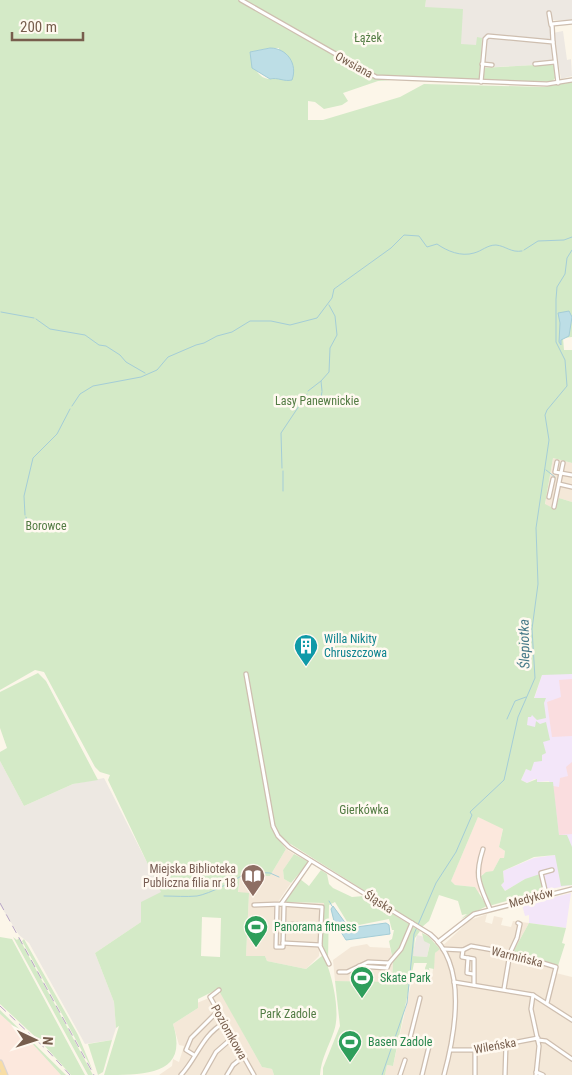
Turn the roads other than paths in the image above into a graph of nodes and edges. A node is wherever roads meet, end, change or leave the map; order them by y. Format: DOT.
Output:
graph roads {
  1 [pos="242,0"];
  2 [pos="549,13"];
  3 [pos="572,22"];
  4 [pos="552,24"];
  5 [pos="553,42"];
  6 [pos="555,62"];
  7 [pos="482,64"];
  8 [pos="535,64"];
  9 [pos="492,65"];
  10 [pos="572,80"];
  11 [pos="481,82"];
  12 [pos="558,84"];
  13 [pos="558,462"];
  14 [pos="563,463"];
  15 [pos="561,473"];
  16 [pos="572,476"];
  17 [pos="553,479"];
  18 [pos="559,484"];
  19 [pos="572,487"];
  20 [pos="556,494"];
  21 [pos="554,507"];
  22 [pos="246,674"];
  23 [pos="483,849"];
  24 [pos="311,861"];
  25 [pos="552,870"];
  26 [pos="572,888"];
  27 [pos="546,894"];
  28 [pos="254,905"];
  29 [pos="281,905"];
  30 [pos="490,909"];
  31 [pos="518,922"];
  32 [pos="283,924"];
  33 [pos="414,924"];
  34 [pos="312,925"];
  35 [pos="438,942"];
  36 [pos="283,943"];
  37 [pos="320,946"];
  38 [pos="443,949"];
  39 [pos="463,950"];
  40 [pos="510,953"];
  41 [pos="329,964"];
  42 [pos="339,972"];
  43 [pos="454,982"];
  44 [pos="474,985"];
  45 [pos="504,989"];
  46 [pos="219,990"];
  47 [pos="534,995"];
  48 [pos="420,998"];
  49 [pos="547,1003"];
  50 [pos="218,1011"];
  51 [pos="572,1020"];
  52 [pos="224,1023"];
  53 [pos="232,1038"];
  54 [pos="538,1039"];
  55 [pos="506,1044"];
  56 [pos="451,1050"];
  57 [pos="475,1050"];
  58 [pos="194,1055"];
  59 [pos="243,1057"];
  60 [pos="572,1059"];
  61 [pos="405,1060"];
  62 [pos="0,1063"];
  63 [pos="536,1074"];
  64 [pos="5,1075"];
  65 [pos="181,1075"];
  66 [pos="203,1075"];
  67 [pos="227,1075"];
  68 [pos="254,1075"];
  69 [pos="400,1075"];
  70 [pos="422,1075"];
  71 [pos="444,1075"];
  72 [pos="475,1075"];
  73 [pos="505,1075"];
  74 [pos="543,1075"];
  1 -- 11 [label="street, Owsiana"];
  2 -- 4 [label="street"];
  3 -- 4 [label="street"];
  4 -- 5 [label="street"];
  5 -- 6 [label="street"];
  5 -- 7 [label="street"];
  6 -- 8 [label="street"];
  6 -- 12 [label="street"];
  7 -- 9 [label="street"];
  7 -- 11 [label="street"];
  10 -- 12 [label="street, Owsiana"];
  11 -- 12 [label="street, Owsiana"];
  13 -- 15 [label="street"];
  14 -- 15 [label="street"];
  15 -- 16 [label="street"];
  15 -- 18 [label="street"];
  17 -- 20 [label="street"];
  18 -- 19 [label="street"];
  18 -- 20 [label="street"];
  20 -- 21 [label="street"];
  22 -- 24 [label="street, Śląska"];
  23 -- 30 [label="street"];
  24 -- 29 [label="street"];
  24 -- 33 [label="street, Śląska"];
  25 -- 27 [label="street"];
  26 -- 27 [label="street, Medyków"];
  27 -- 30 [label="street, Medyków"];
  28 -- 29 [label="street"];
  29 -- 32 [label="street"];
  29 -- 36 [label="street"];
  29 -- 37 [label="street"];
  30 -- 35 [label="street, Medyków"];
  31 -- 40 [label="street"];
  32 -- 34 [label="street"];
  32 -- 36 [label="street"];
  33 -- 35 [label="street, Śląska"];
  33 -- 42 [label="street"];
  35 -- 38 [label="street, Śląska"];
  36 -- 37 [label="street"];
  37 -- 41 [label="street"];
  38 -- 39 [label="street, Warmińska"];
  38 -- 43 [label="street, Śląska"];
  39 -- 40 [label="street, Warmińska"];
  39 -- 44 [label="street"];
  40 -- 45 [label="street"];
  40 -- 49 [label="street, Warmińska"];
  43 -- 44 [label="street"];
  43 -- 56 [label="street, Śląska"];
  44 -- 45 [label="street"];
  45 -- 47 [label="street"];
  46 -- 50 [label="street, Poziomkowa"];
  47 -- 49 [label="street"];
  47 -- 54 [label="street"];
  48 -- 70 [label="street"];
  49 -- 51 [label="street"];
  50 -- 52 [label="street, Poziomkowa"];
  50 -- 58 [label="street"];
  52 -- 53 [label="street, Poziomkowa"];
  52 -- 58 [label="street"];
  53 -- 59 [label="street, Poziomkowa"];
  53 -- 66 [label="street"];
  54 -- 55 [label="street, Wileńska"];
  54 -- 60 [label="street"];
  54 -- 63 [label="street"];
  55 -- 57 [label="street, Wileńska"];
  55 -- 73 [label="street"];
  56 -- 57 [label="street, Wileńska"];
  56 -- 71 [label="street, Śląska"];
  57 -- 72 [label="street"];
  58 -- 65 [label="street"];
  59 -- 67 [label="street"];
  59 -- 68 [label="street, Poziomkowa"];
  61 -- 69 [label="street"];
  62 -- 64 [label="main road"];
  63 -- 74 [label="street"];
}
